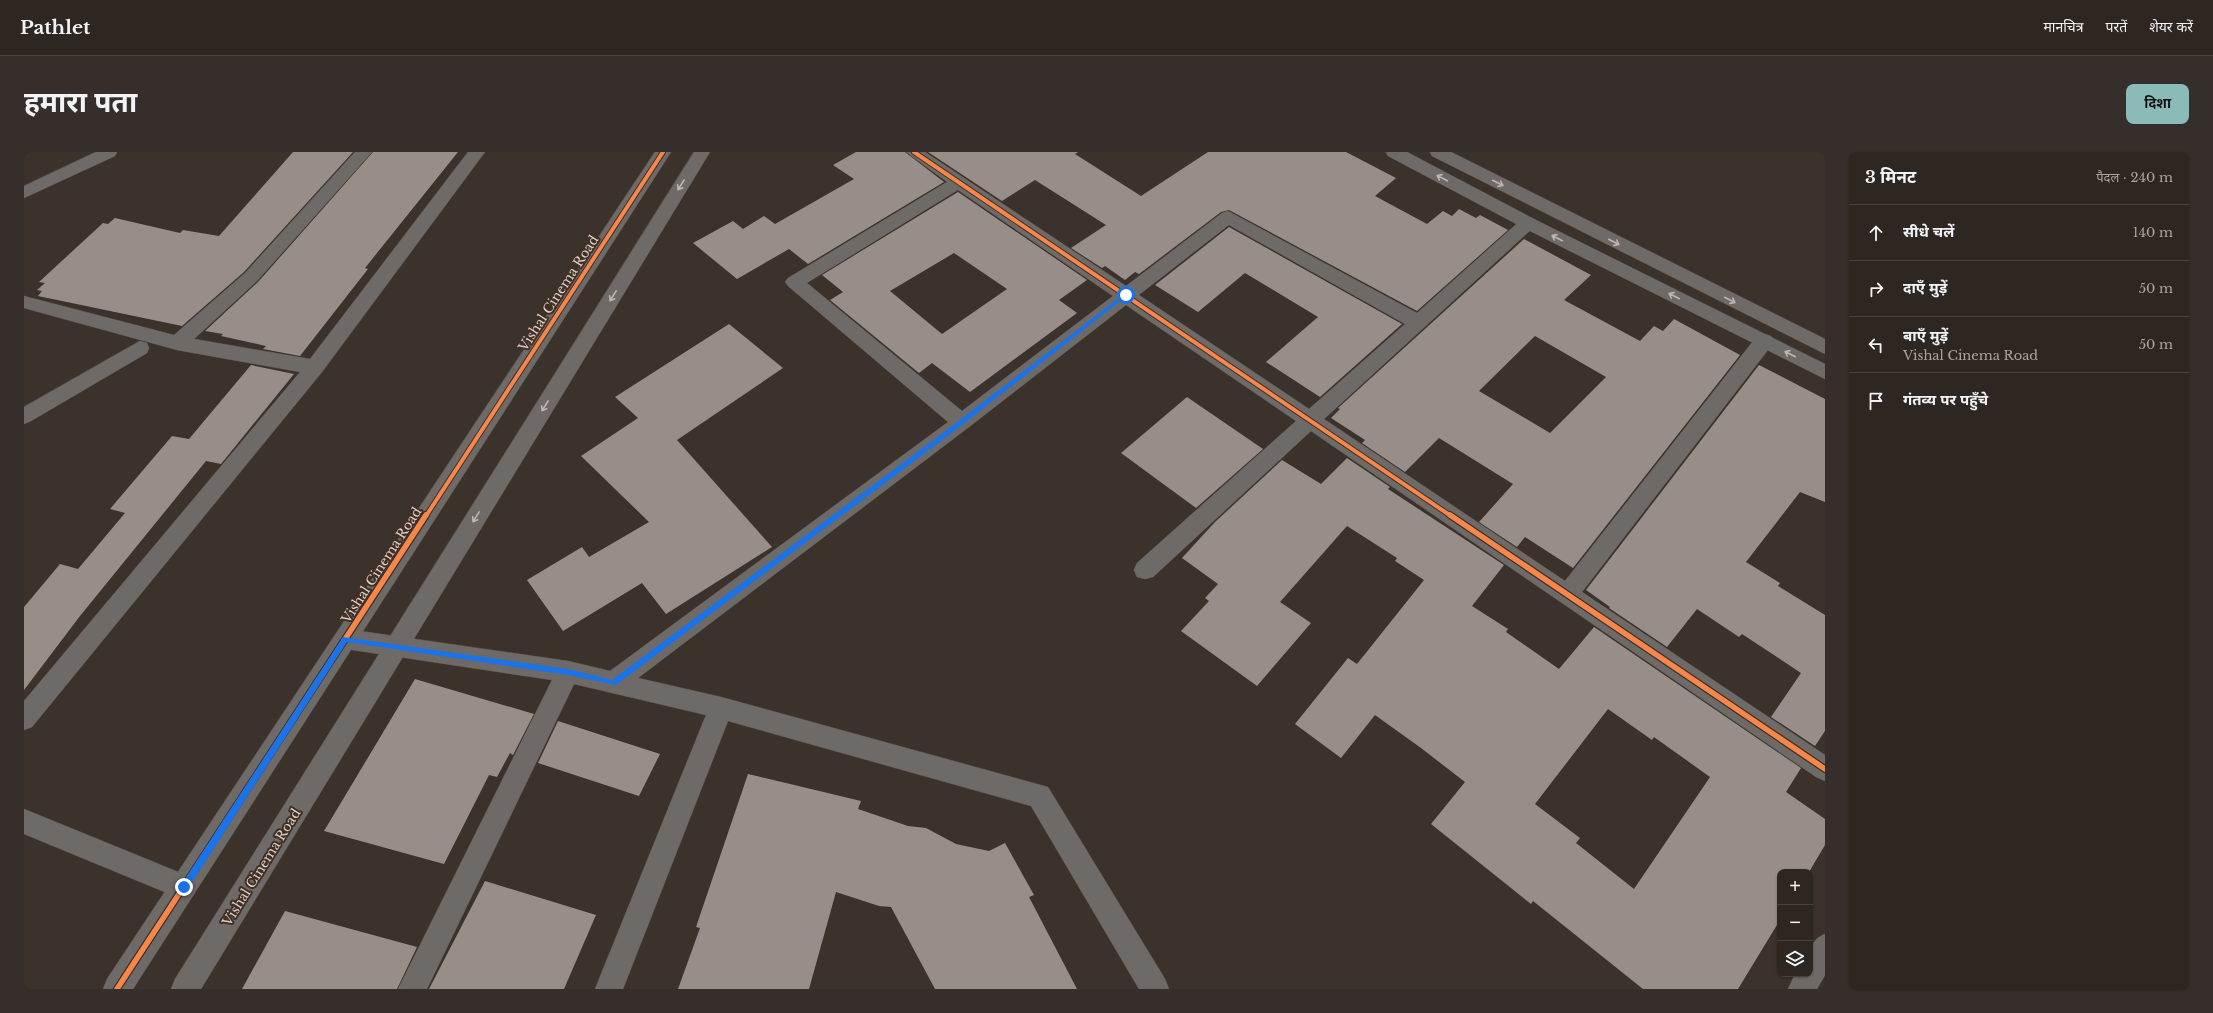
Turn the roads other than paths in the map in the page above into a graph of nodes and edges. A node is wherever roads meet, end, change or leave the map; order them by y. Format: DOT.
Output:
graph roads {
  1 [pos="109,152"];
  2 [pos="364,152"];
  3 [pos="478,152"];
  4 [pos="702,152"];
  5 [pos="914,152"];
  6 [pos="1394,152"];
  7 [pos="1438,152"];
  8 [pos="660,153"];
  9 [pos="959,182"];
  10 [pos="24,193"];
  11 [pos="1528,223"];
  12 [pos="1126,295"];
  13 [pos="24,302"];
  14 [pos="1419,323"];
  15 [pos="1764,341"];
  16 [pos="177,343"];
  17 [pos="140,348"];
  18 [pos="1825,348"];
  19 [pos="315,368"];
  20 [pos="1825,372"];
  21 [pos="24,416"];
  22 [pos="1312,421"];
  23 [pos="962,422"];
  24 [pos="1145,570"];
  25 [pos="1568,595"];
  26 [pos="346,639"];
  27 [pos="397,646"];
  28 [pos="568,672"];
  29 [pos="613,683"];
  30 [pos="721,708"];
  31 [pos="24,719"];
  32 [pos="1825,769"];
  33 [pos="24,821"];
  34 [pos="184,887"];
  35 [pos="1825,948"];
  36 [pos="117,989"];
  37 [pos="185,989"];
  38 [pos="412,989"];
  39 [pos="609,989"];
  40 [pos="1155,989"];
  41 [pos="1802,989"];
  1 -- 10 [label="street"];
  2 -- 16 [label="street"];
  3 -- 19 [label="street"];
  4 -- 27 [label="street, Vishal Cinema Road, one-way"];
  5 -- 9 [label="street"];
  11 -- 6 [label="street, one-way"];
  7 -- 18 [label="street, one-way"];
  8 -- 26 [label="street, Vishal Cinema Road"];
  9 -- 12 [label="street"];
  9 -- 23 [label="street"];
  11 -- 14 [label="street"];
  15 -- 11 [label="street, one-way"];
  12 -- 14 [label="street"];
  12 -- 22 [label="street"];
  12 -- 23 [label="street"];
  13 -- 16 [label="street"];
  14 -- 22 [label="street"];
  20 -- 15 [label="street, one-way"];
  15 -- 25 [label="street"];
  16 -- 19 [label="street"];
  17 -- 21 [label="street"];
  19 -- 31 [label="street"];
  22 -- 24 [label="street"];
  22 -- 25 [label="street"];
  23 -- 29 [label="street"];
  25 -- 32 [label="street"];
  26 -- 27 [label="street"];
  26 -- 34 [label="street, Vishal Cinema Road"];
  27 -- 28 [label="street"];
  27 -- 37 [label="street, Vishal Cinema Road"];
  28 -- 29 [label="street"];
  28 -- 38 [label="street"];
  29 -- 30 [label="street"];
  30 -- 39 [label="street"];
  30 -- 40 [label="street"];
  33 -- 34 [label="street"];
  34 -- 36 [label="street, Vishal Cinema Road"];
  35 -- 41 [label="street"];
}
